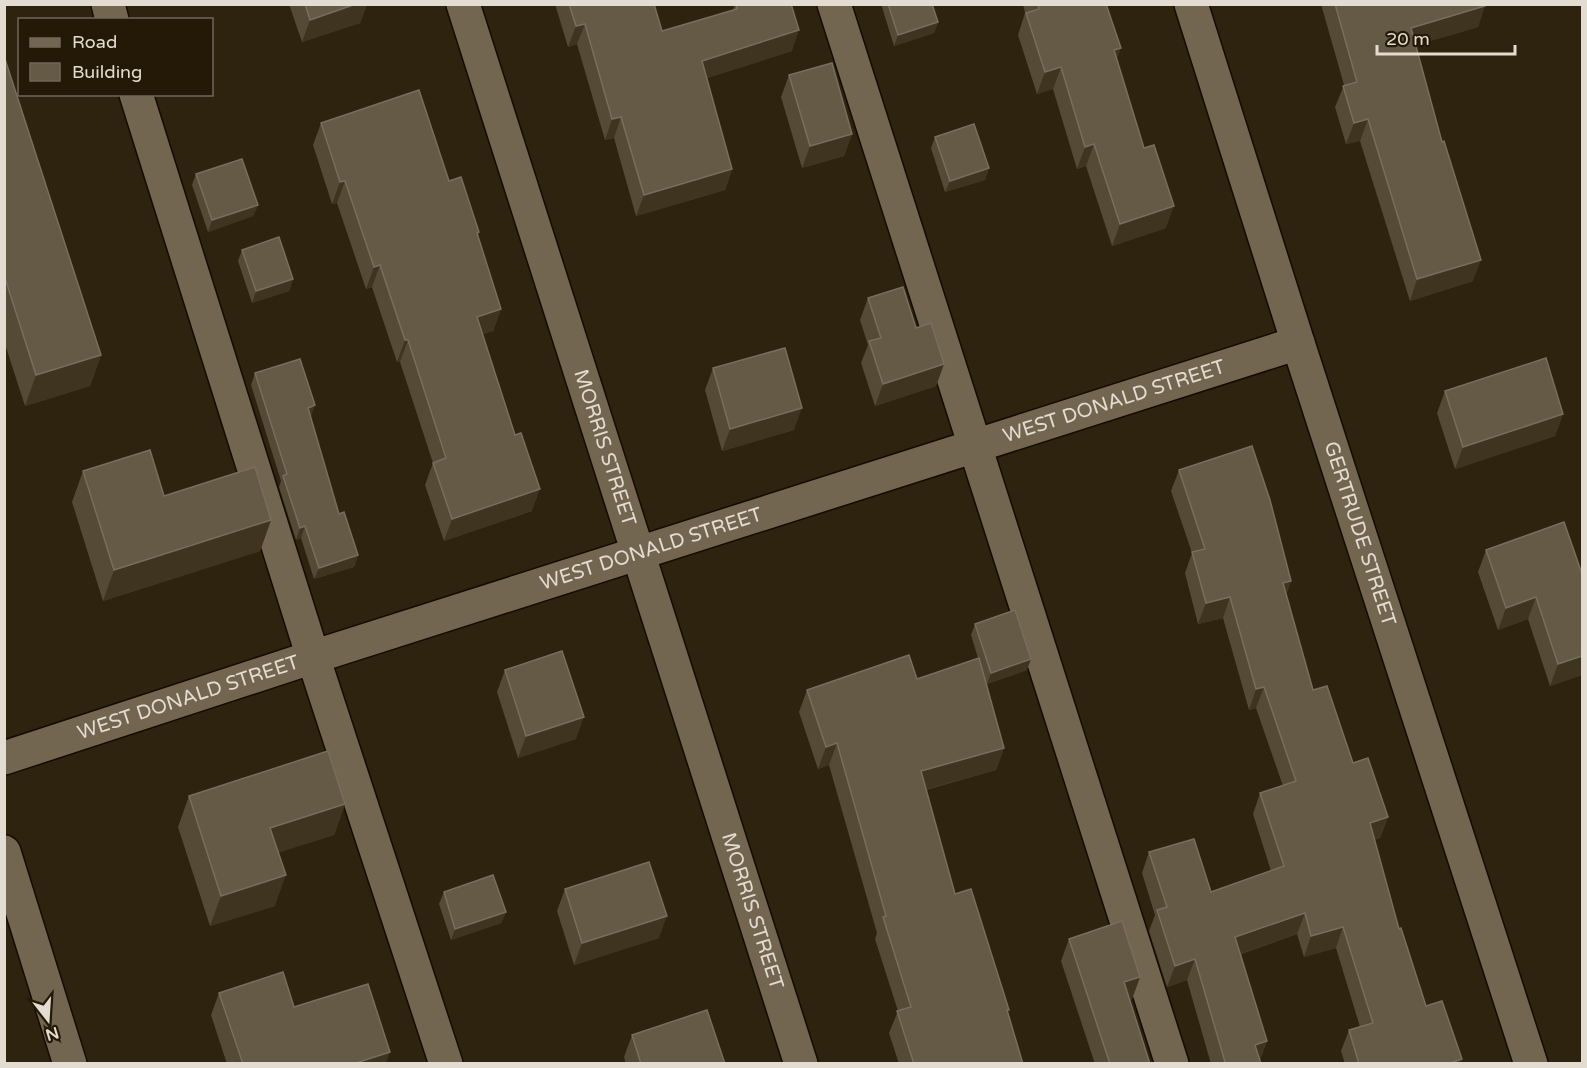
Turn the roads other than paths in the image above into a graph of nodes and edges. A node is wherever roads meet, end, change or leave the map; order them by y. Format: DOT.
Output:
graph roads {
  1 [pos="463,4"];
  2 [pos="834,4"];
  3 [pos="1191,4"];
  4 [pos="137,96"];
  5 [pos="1298,343"];
  6 [pos="976,447"];
  7 [pos="639,552"];
  8 [pos="313,657"];
  9 [pos="4,758"];
  10 [pos="4,852"];
  11 [pos="70,1064"];
  12 [pos="446,1064"];
  13 [pos="801,1064"];
  14 [pos="1172,1064"];
  15 [pos="1531,1064"];
  1 -- 7 [label="street, MORRIS STREET"];
  2 -- 6 [label="street"];
  3 -- 5 [label="street, GERTRUDE STREET"];
  4 -- 8 [label="street"];
  5 -- 6 [label="street, WEST DONALD STREET"];
  5 -- 15 [label="street, GERTRUDE STREET"];
  6 -- 7 [label="street, WEST DONALD STREET"];
  6 -- 14 [label="street"];
  7 -- 8 [label="street, WEST DONALD STREET"];
  7 -- 13 [label="street, MORRIS STREET"];
  8 -- 9 [label="street, WEST DONALD STREET"];
  8 -- 12 [label="street"];
  10 -- 11 [label="street"];
}
